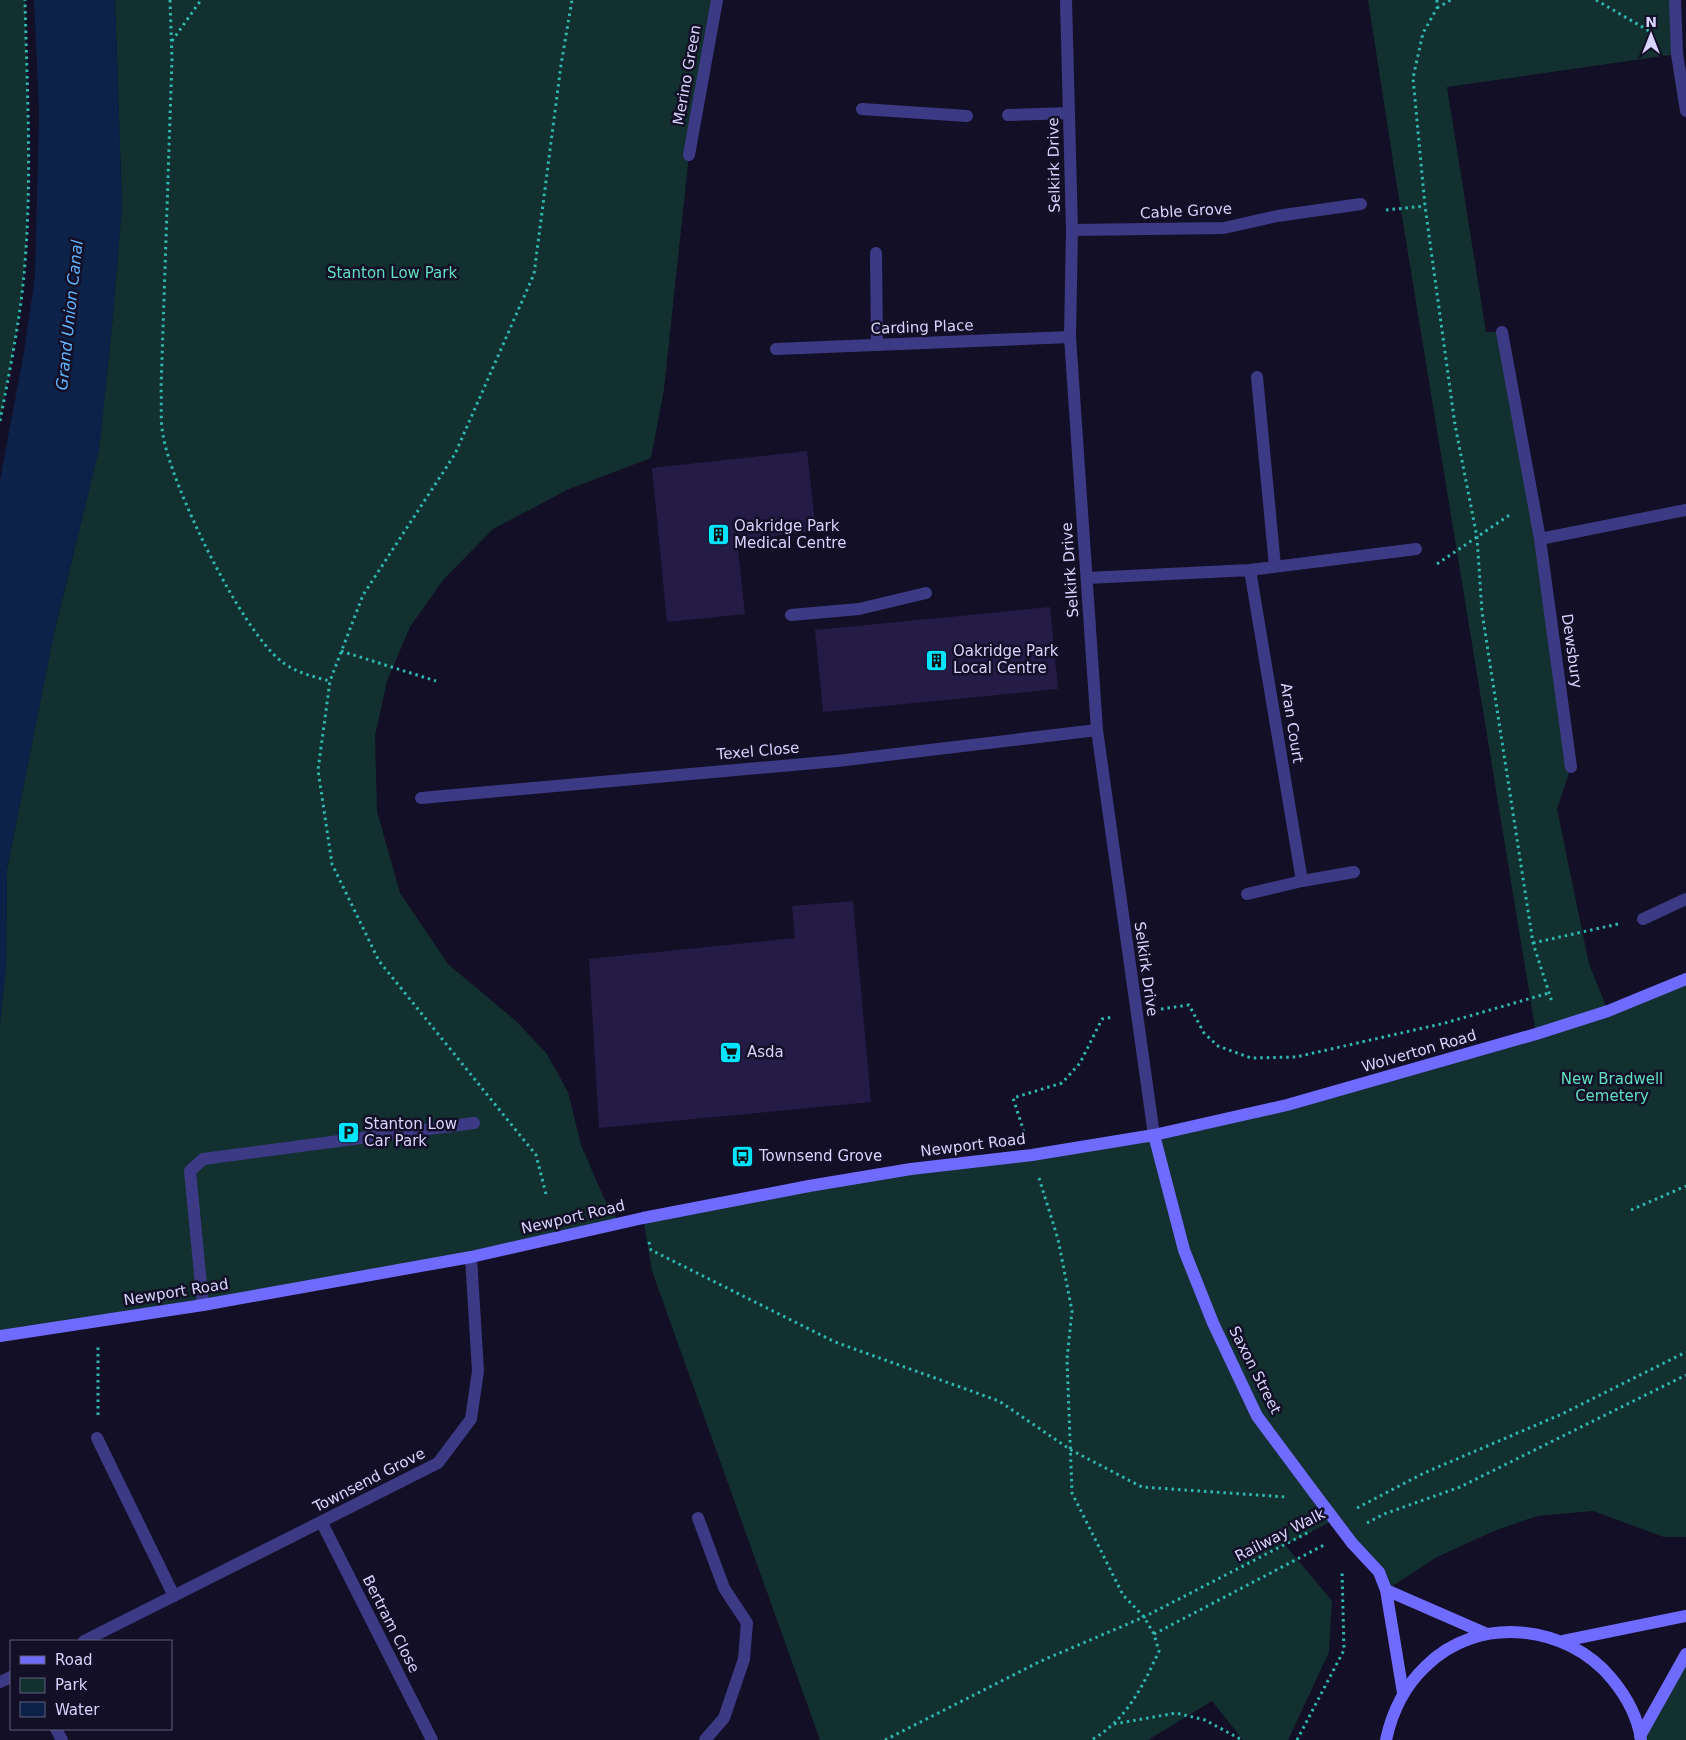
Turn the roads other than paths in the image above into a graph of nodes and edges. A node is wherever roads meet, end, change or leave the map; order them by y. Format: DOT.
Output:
graph roads {
  1 [pos="717,0"];
  2 [pos="1066,0"];
  3 [pos="1675,0"];
  4 [pos="862,108"];
  5 [pos="1686,111"];
  6 [pos="1069,113"];
  7 [pos="1008,115"];
  8 [pos="967,116"];
  9 [pos="689,155"];
  10 [pos="1361,204"];
  11 [pos="1072,230"];
  12 [pos="876,253"];
  13 [pos="1502,332"];
  14 [pos="1070,337"];
  15 [pos="877,345"];
  16 [pos="776,349"];
  17 [pos="1257,377"];
  18 [pos="1686,510"];
  19 [pos="1540,539"];
  20 [pos="1416,549"];
  21 [pos="1275,566"];
  22 [pos="1250,570"];
  23 [pos="1087,578"];
  24 [pos="926,594"];
  25 [pos="791,615"];
  26 [pos="1097,730"];
  27 [pos="1572,767"];
  28 [pos="422,798"];
  29 [pos="1354,872"];
  30 [pos="1302,880"];
  31 [pos="1247,894"];
  32 [pos="1686,899"];
  33 [pos="1643,918"];
  34 [pos="1686,979"];
  35 [pos="474,1123"];
  36 [pos="1154,1135"];
  37 [pos="471,1258"];
  38 [pos="203,1304"];
  39 [pos="3,1336"];
  40 [pos="97,1438"];
  41 [pos="698,1518"];
  42 [pos="322,1524"];
  43 [pos="1386,1590"];
  44 [pos="174,1596"];
  45 [pos="1686,1616"];
  46 [pos="1488,1634"];
  47 [pos="86,1640"];
  48 [pos="1563,1641"];
  49 [pos="1686,1654"];
  50 [pos="1404,1693"];
  51 [pos="1640,1738"];
  52 [pos="432,1740"];
  53 [pos="704,1740"];
  54 [pos="1386,1740"];
  1 -- 9 [label="street, Merino Green"];
  2 -- 6 [label="street, Selkirk Drive"];
  3 -- 5 [label="street"];
  4 -- 8 [label="street"];
  6 -- 7 [label="street"];
  6 -- 11 [label="street, Selkirk Drive"];
  10 -- 11 [label="street, Cable Grove"];
  11 -- 14 [label="street, Selkirk Drive"];
  12 -- 15 [label="street"];
  13 -- 19 [label="street, Dewsbury"];
  14 -- 15 [label="street, Carding Place"];
  14 -- 23 [label="street, Selkirk Drive"];
  15 -- 16 [label="street, Carding Place"];
  17 -- 21 [label="street"];
  18 -- 19 [label="street"];
  19 -- 27 [label="street, Dewsbury"];
  20 -- 21 [label="street"];
  21 -- 22 [label="street"];
  22 -- 23 [label="street"];
  22 -- 30 [label="street, Aran Court"];
  23 -- 26 [label="street, Selkirk Drive"];
  24 -- 25 [label="street"];
  26 -- 28 [label="street, Texel Close"];
  26 -- 36 [label="street, Selkirk Drive"];
  29 -- 30 [label="street"];
  30 -- 31 [label="street"];
  32 -- 33 [label="street"];
  34 -- 36 [label="street, Wolverton Road"];
  35 -- 38 [label="street"];
  36 -- 37 [label="street, Newport Road"];
  36 -- 43 [label="street, Saxon Street, bridge"];
  37 -- 38 [label="street, Newport Road"];
  37 -- 42 [label="street, Townsend Grove"];
  38 -- 39 [label="street, Newport Road"];
  40 -- 44 [label="street"];
  41 -- 53 [label="street"];
  42 -- 44 [label="street, Townsend Grove"];
  42 -- 52 [label="street, Bertram Close"];
  43 -- 46 [label="street"];
  43 -- 50 [label="street, Saxon Street"];
  44 -- 47 [label="street, Townsend Grove"];
  45 -- 48 [label="street"];
  46 -- 48 [label="street"];
  46 -- 50 [label="street"];
  48 -- 51 [label="street"];
  49 -- 51 [label="street"];
  50 -- 54 [label="street"];
}
